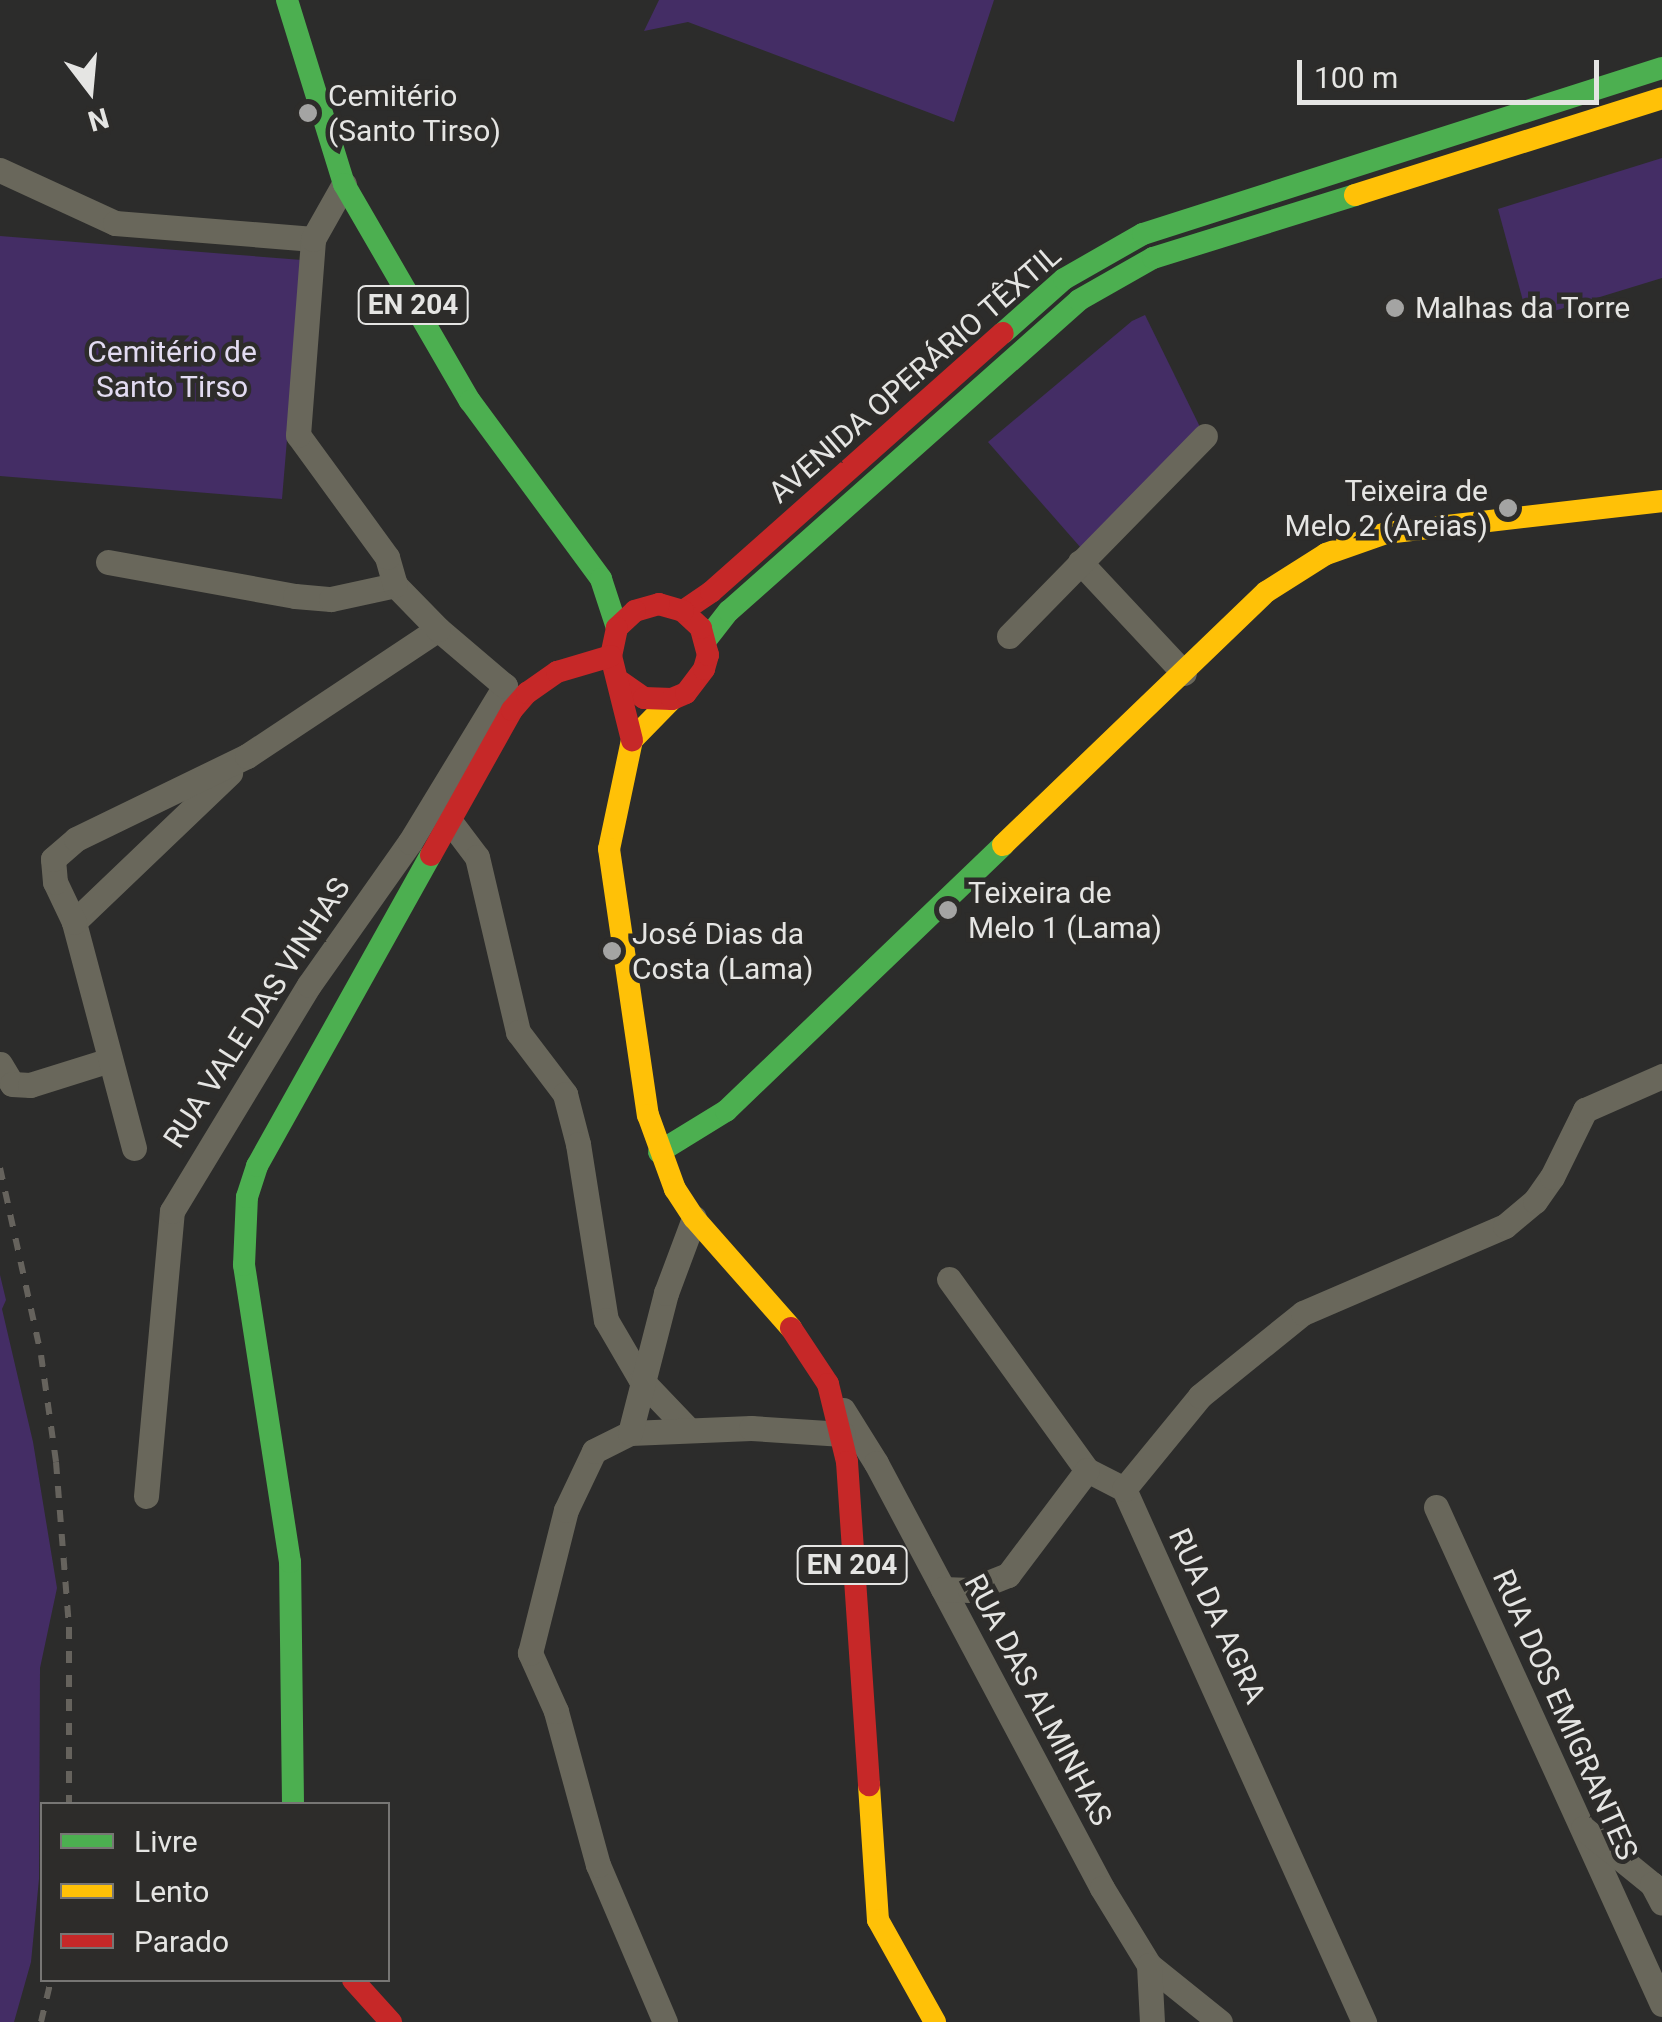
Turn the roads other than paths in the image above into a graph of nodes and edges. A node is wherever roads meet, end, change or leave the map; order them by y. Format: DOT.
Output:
graph roads {
  1 [pos="287,0"];
  2 [pos="1662,68"];
  3 [pos="1662,98"];
  4 [pos="0,170"];
  5 [pos="344,184"];
  6 [pos="313,239"];
  7 [pos="1204,436"];
  8 [pos="1662,501"];
  9 [pos="108,562"];
  10 [pos="1080,562"];
  11 [pos="600,580"];
  12 [pos="395,584"];
  13 [pos="646,606"];
  14 [pos="683,610"];
  15 [pos="617,628"];
  16 [pos="438,629"];
  17 [pos="1008,636"];
  18 [pos="706,640"];
  19 [pos="611,656"];
  20 [pos="1184,673"];
  21 [pos="621,682"];
  22 [pos="672,699"];
  23 [pos="632,740"];
  24 [pos="247,756"];
  25 [pos="452,824"];
  26 [pos="74,922"];
  27 [pos="110,1060"];
  28 [pos="0,1064"];
  29 [pos="1662,1076"];
  30 [pos="134,1148"];
  31 [pos="659,1152"];
  32 [pos="694,1218"];
  33 [pos="950,1279"];
  34 [pos="642,1380"];
  35 [pos="828,1384"];
  36 [pos="688,1428"];
  37 [pos="630,1433"];
  38 [pos="843,1434"];
  39 [pos="1087,1470"];
  40 [pos="1124,1488"];
  41 [pos="146,1496"];
  42 [pos="1436,1507"];
  43 [pos="942,1590"];
  44 [pos="293,1802"];
  45 [pos="1578,1823"];
  46 [pos="1662,1903"];
  47 [pos="1149,1965"];
  48 [pos="355,1982"];
  49 [pos="1662,2004"];
  50 [pos="391,2022"];
  51 [pos="665,2022"];
  52 [pos="935,2022"];
  53 [pos="1152,2022"];
  54 [pos="1220,2022"];
  55 [pos="1364,2022"];
  1 -- 5 [label="street, EN 204"];
  2 -- 14 [label="street, AVENIDA OPERÁRIO TÊXTIL"];
  3 -- 18 [label="street, AVENIDA OPERÁRIO TÊXTIL"];
  4 -- 6 [label="street"];
  5 -- 6 [label="street"];
  5 -- 11 [label="street, EN 204"];
  6 -- 12 [label="street"];
  7 -- 10 [label="street"];
  8 -- 20 [label="street"];
  9 -- 12 [label="street"];
  10 -- 17 [label="street"];
  10 -- 20 [label="street"];
  11 -- 13 [label="street, EN 204"];
  11 -- 15 [label="street, EN 204"];
  12 -- 16 [label="street"];
  13 -- 14 [label="street, EN 204"];
  13 -- 15 [label="street"];
  14 -- 18 [label="street"];
  15 -- 19 [label="street"];
  16 -- 24 [label="street"];
  16 -- 41 [label="street, RUA VALE DAS VINHAS"];
  18 -- 22 [label="street, EN 204"];
  19 -- 21 [label="street, EN 204"];
  19 -- 25 [label="street"];
  20 -- 31 [label="street"];
  21 -- 22 [label="street"];
  21 -- 23 [label="street, EN 204"];
  22 -- 23 [label="street, EN 204"];
  23 -- 31 [label="street, EN 204"];
  24 -- 26 [label="street"];
  24 -- 26 [label="street"];
  25 -- 34 [label="street"];
  25 -- 44 [label="street"];
  26 -- 27 [label="street"];
  27 -- 28 [label="street"];
  27 -- 30 [label="street"];
  29 -- 40 [label="street"];
  31 -- 32 [label="street, EN 204"];
  32 -- 34 [label="street"];
  32 -- 35 [label="street, EN 204"];
  33 -- 39 [label="street"];
  34 -- 36 [label="street"];
  34 -- 37 [label="street"];
  35 -- 38 [label="street, EN 204"];
  35 -- 43 [label="street, RUA DAS ALMINHAS"];
  36 -- 37 [label="street"];
  36 -- 38 [label="street"];
  37 -- 51 [label="street"];
  38 -- 52 [label="street, EN 204"];
  39 -- 40 [label="street"];
  39 -- 43 [label="street"];
  40 -- 55 [label="street, RUA DA AGRA"];
  42 -- 45 [label="street, RUA DOS EMIGRANTES"];
  43 -- 47 [label="street, RUA DAS ALMINHAS"];
  45 -- 46 [label="street"];
  45 -- 49 [label="street, RUA DOS EMIGRANTES"];
  47 -- 53 [label="street"];
  47 -- 54 [label="street, RUA DAS ALMINHAS"];
  48 -- 50 [label="street"];
}
